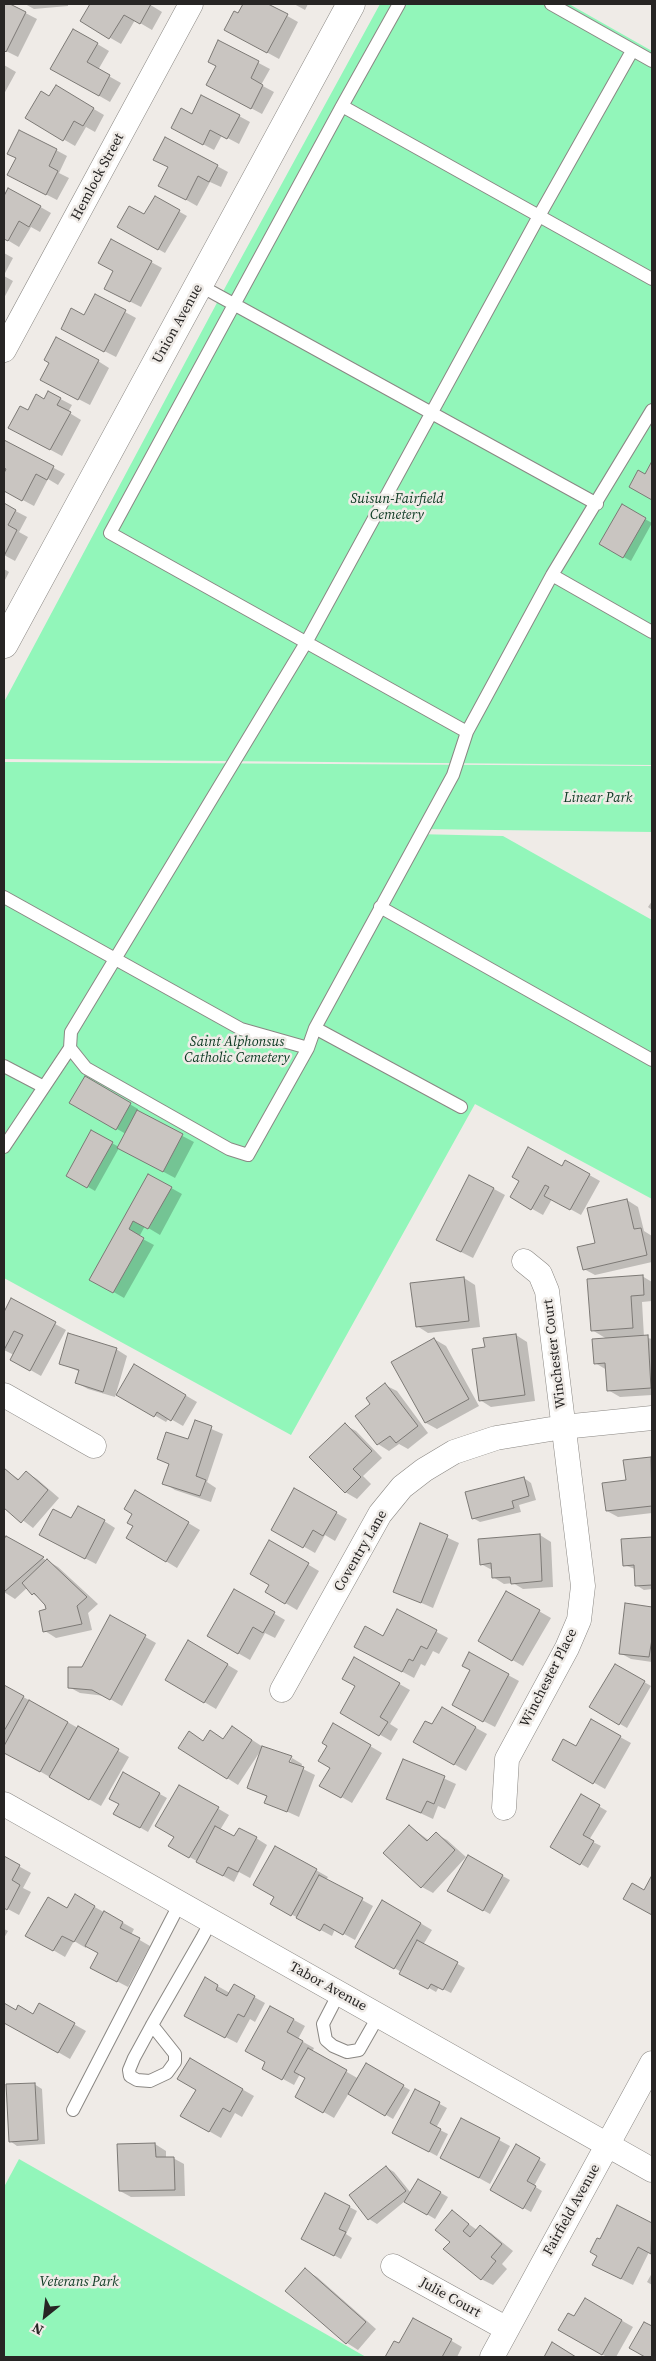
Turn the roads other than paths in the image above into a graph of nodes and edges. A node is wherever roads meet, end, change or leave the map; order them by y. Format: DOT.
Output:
graph roads {
  1 [pos="192,4"];
  2 [pos="351,4"];
  3 [pos="399,4"];
  4 [pos="551,4"];
  5 [pos="632,51"];
  6 [pos="652,61"];
  7 [pos="342,106"];
  8 [pos="539,216"];
  9 [pos="652,279"];
  10 [pos="199,285"];
  11 [pos="235,306"];
  12 [pos="4,350"];
  13 [pos="652,410"];
  14 [pos="431,413"];
  15 [pos="596,504"];
  16 [pos="552,575"];
  17 [pos="652,632"];
  18 [pos="308,641"];
  19 [pos="4,644"];
  20 [pos="467,732"];
  21 [pos="4,897"];
  22 [pos="380,907"];
  23 [pos="116,960"];
  24 [pos="315,1028"];
  25 [pos="70,1048"];
  26 [pos="308,1048"];
  27 [pos="652,1060"];
  28 [pos="4,1066"];
  29 [pos="44,1087"];
  30 [pos="461,1107"];
  31 [pos="4,1147"];
  32 [pos="524,1261"];
  33 [pos="4,1395"];
  34 [pos="652,1418"];
  35 [pos="563,1427"];
  36 [pos="94,1446"];
  37 [pos="282,1690"];
  38 [pos="4,1804"];
  39 [pos="504,1808"];
  40 [pos="180,1903"];
  41 [pos="211,1921"];
  42 [pos="339,1993"];
  43 [pos="379,2015"];
  44 [pos="152,2025"];
  45 [pos="652,2063"];
  46 [pos="74,2110"];
  47 [pos="608,2145"];
  48 [pos="652,2170"];
  49 [pos="393,2266"];
  50 [pos="507,2329"];
  51 [pos="492,2357"];
  1 -- 12 [label="street, Hemlock Street"];
  2 -- 10 [label="street, Union Avenue"];
  3 -- 7 [label="lane"];
  4 -- 5 [label="lane"];
  5 -- 6 [label="lane"];
  5 -- 8 [label="lane"];
  7 -- 8 [label="lane"];
  7 -- 11 [label="lane"];
  8 -- 9 [label="lane"];
  8 -- 14 [label="lane"];
  10 -- 11 [label="lane"];
  10 -- 19 [label="street, Union Avenue"];
  11 -- 14 [label="lane"];
  11 -- 18 [label="lane"];
  13 -- 15 [label="lane"];
  14 -- 15 [label="lane"];
  14 -- 18 [label="lane"];
  15 -- 16 [label="lane"];
  16 -- 17 [label="lane"];
  16 -- 20 [label="lane"];
  18 -- 20 [label="lane"];
  18 -- 23 [label="lane"];
  20 -- 22 [label="lane"];
  21 -- 23 [label="lane"];
  22 -- 24 [label="lane"];
  22 -- 27 [label="lane"];
  23 -- 25 [label="lane"];
  23 -- 26 [label="lane"];
  24 -- 26 [label="lane"];
  24 -- 30 [label="lane"];
  25 -- 26 [label="lane"];
  25 -- 29 [label="lane"];
  28 -- 29 [label="lane"];
  29 -- 31 [label="lane"];
  32 -- 35 [label="street, Winchester Court"];
  33 -- 36 [label="street"];
  34 -- 35 [label="street, Coventry Lane"];
  35 -- 37 [label="street, Coventry Lane"];
  35 -- 39 [label="street, Winchester Place"];
  38 -- 40 [label="street, Tabor Avenue"];
  40 -- 41 [label="street, Tabor Avenue"];
  40 -- 46 [label="lane"];
  41 -- 42 [label="street, Tabor Avenue"];
  41 -- 44 [label="lane"];
  42 -- 43 [label="street, Tabor Avenue"];
  42 -- 43 [label="lane"];
  43 -- 47 [label="street, Tabor Avenue"];
  45 -- 47 [label="street, Fairfield Avenue"];
  47 -- 48 [label="street, Tabor Avenue"];
  47 -- 50 [label="street, Fairfield Avenue"];
  49 -- 50 [label="street, Julie Court"];
  50 -- 51 [label="street, Fairfield Avenue"];
}
